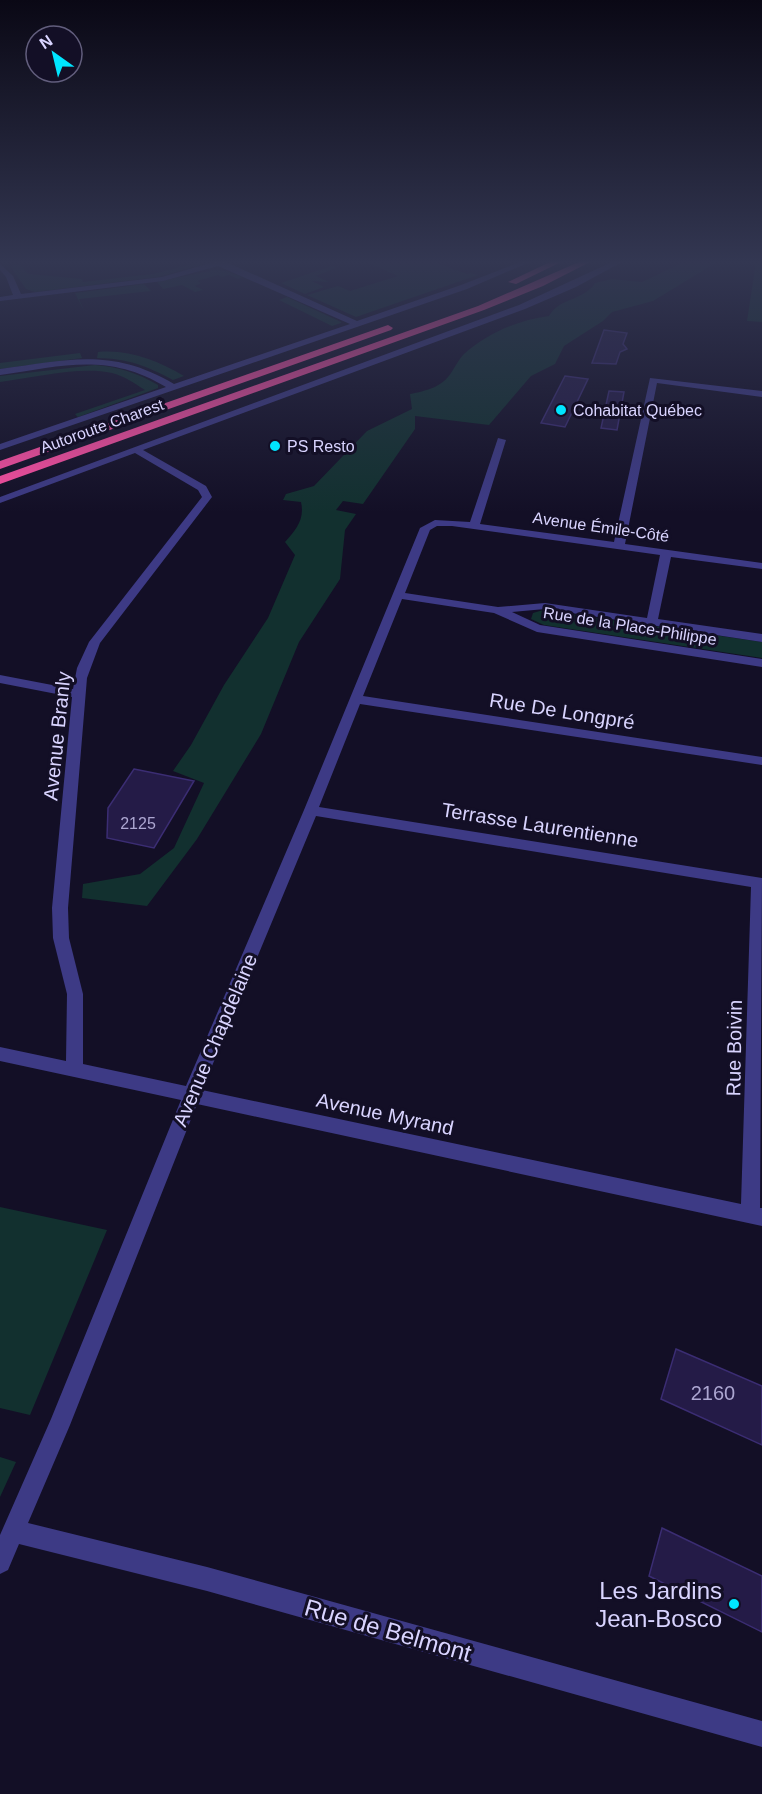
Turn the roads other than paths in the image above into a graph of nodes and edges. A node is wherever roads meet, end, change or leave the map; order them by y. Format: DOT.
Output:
graph roads {
  1 [pos="294,346"];
  2 [pos="338,346"];
  3 [pos="375,346"];
  4 [pos="418,346"];
  5 [pos="0,372"];
  6 [pos="173,387"];
  7 [pos="762,394"];
  8 [pos="501,440"];
  9 [pos="0,447"];
  10 [pos="136,450"];
  11 [pos="0,465"];
  12 [pos="0,480"];
  13 [pos="0,500"];
  14 [pos="435,522"];
  15 [pos="474,526"];
  16 [pos="619,546"];
  17 [pos="666,552"];
  18 [pos="762,564"];
  19 [pos="398,595"];
  20 [pos="497,610"];
  21 [pos="652,622"];
  22 [pos="762,638"];
  23 [pos="762,663"];
  24 [pos="0,679"];
  25 [pos="77,694"];
  26 [pos="356,699"];
  27 [pos="762,761"];
  28 [pos="311,810"];
  29 [pos="761,883"];
  30 [pos="0,1054"];
  31 [pos="74,1070"];
  32 [pos="190,1096"];
  33 [pos="756,1216"];
  34 [pos="12,1531"];
  35 [pos="0,1562"];
  36 [pos="762,1734"];
  1 -- 6 [label="street"];
  2 -- 11 [label="highway, Autoroute Charest"];
  3 -- 12 [label="highway, Autoroute Charest"];
  4 -- 10 [label="street"];
  5 -- 6 [label="street"];
  6 -- 9 [label="street"];
  7 -- 16 [label="street"];
  8 -- 15 [label="street"];
  10 -- 13 [label="street"];
  10 -- 25 [label="street, Avenue Branly"];
  14 -- 15 [label="street, Avenue Émile-Côté"];
  14 -- 19 [label="street, Avenue Chapdelaine"];
  15 -- 16 [label="street, Avenue Émile-Côté"];
  16 -- 17 [label="street, Avenue Émile-Côté"];
  17 -- 18 [label="street, Avenue Émile-Côté"];
  17 -- 21 [label="street"];
  19 -- 20 [label="street, Rue de la Place-Philippe"];
  19 -- 26 [label="street, Avenue Chapdelaine"];
  20 -- 21 [label="street, Rue de la Place-Philippe"];
  20 -- 23 [label="street, Rue de la Place-Philippe"];
  21 -- 22 [label="street, Rue de la Place-Philippe"];
  24 -- 25 [label="street"];
  25 -- 31 [label="street, Avenue Branly"];
  26 -- 27 [label="street, Rue De Longpré"];
  26 -- 28 [label="street, Avenue Chapdelaine"];
  28 -- 29 [label="street, Terrasse Laurentienne"];
  28 -- 32 [label="street, Avenue Chapdelaine"];
  29 -- 33 [label="street, Rue Boivin"];
  30 -- 31 [label="street, Avenue Myrand"];
  31 -- 32 [label="street, Avenue Myrand"];
  32 -- 33 [label="street, Avenue Myrand"];
  32 -- 34 [label="street, Avenue Chapdelaine"];
  34 -- 35 [label="street, Avenue Chapdelaine"];
  34 -- 36 [label="street, Rue de Belmont"];
}
